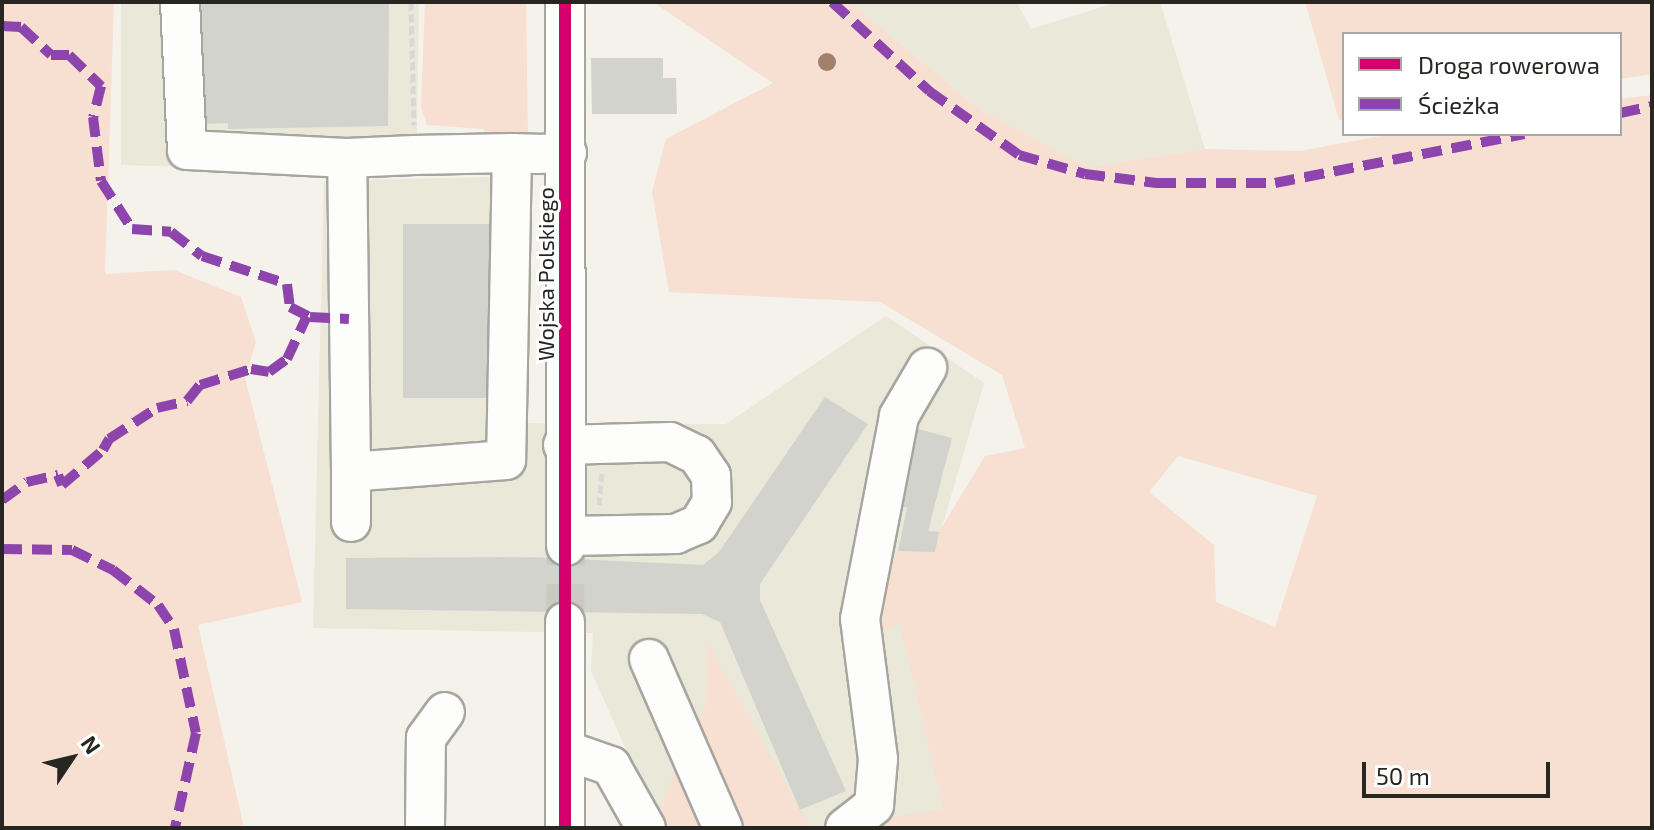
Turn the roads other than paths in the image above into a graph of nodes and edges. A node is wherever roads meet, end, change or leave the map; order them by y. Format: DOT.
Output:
graph roads {
  1 [pos="180,2"];
  2 [pos="565,2"];
  3 [pos="512,153"];
  4 [pos="567,153"];
  5 [pos="347,158"];
  6 [pos="927,368"];
  7 [pos="564,445"];
  8 [pos="351,472"];
  9 [pos="351,522"];
  10 [pos="565,622"];
  11 [pos="649,659"];
  12 [pos="445,712"];
  13 [pos="565,750"];
  14 [pos="425,828"];
  15 [pos="565,828"];
  16 [pos="646,828"];
  17 [pos="723,828"];
  18 [pos="845,828"];
  1 -- 5 [label="street"];
  2 -- 4 [label="street, Wojska Polskiego"];
  3 -- 4 [label="street"];
  3 -- 5 [label="street"];
  3 -- 8 [label="street"];
  4 -- 7 [label="street, Wojska Polskiego"];
  5 -- 8 [label="street"];
  6 -- 18 [label="street"];
  7 -- 7 [label="street, Wojska Polskiego"];
  8 -- 9 [label="street"];
  10 -- 13 [label="street"];
  11 -- 17 [label="street"];
  12 -- 14 [label="street"];
  13 -- 15 [label="street"];
  13 -- 16 [label="street"];
}
